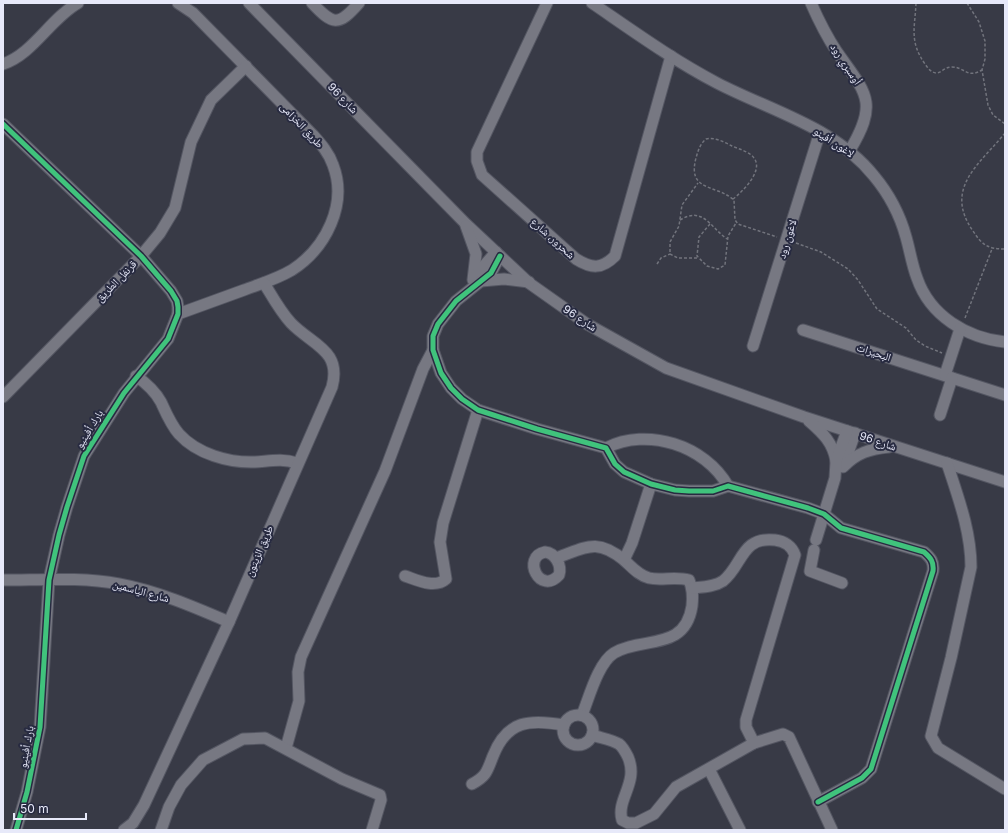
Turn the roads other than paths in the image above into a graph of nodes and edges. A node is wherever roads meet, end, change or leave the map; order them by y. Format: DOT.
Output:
graph roads {
  1 [pos="78,3"];
  2 [pos="178,3"];
  3 [pos="249,3"];
  4 [pos="312,3"];
  5 [pos="359,3"];
  6 [pos="547,3"];
  7 [pos="592,3"];
  8 [pos="811,3"];
  9 [pos="671,56"];
  10 [pos="3,64"];
  11 [pos="246,66"];
  12 [pos="3,124"];
  13 [pos="820,132"];
  14 [pos="850,150"];
  15 [pos="466,224"];
  16 [pos="498,254"];
  17 [pos="141,256"];
  18 [pos="264,282"];
  19 [pos="530,282"];
  20 [pos="474,283"];
  21 [pos="178,314"];
  22 [pos="960,329"];
  23 [pos="803,330"];
  24 [pos="1005,342"];
  25 [pos="754,346"];
  26 [pos="433,350"];
  27 [pos="136,376"];
  28 [pos="948,377"];
  29 [pos="1005,395"];
  30 [pos="3,397"];
  31 [pos="478,410"];
  32 [pos="940,415"];
  33 [pos="804,417"];
  34 [pos="851,432"];
  35 [pos="894,446"];
  36 [pos="606,448"];
  37 [pos="297,463"];
  38 [pos="947,463"];
  39 [pos="840,464"];
  40 [pos="1005,482"];
  41 [pos="652,484"];
  42 [pos="728,486"];
  43 [pos="824,514"];
  44 [pos="556,558"];
  45 [pos="624,560"];
  46 [pos="405,576"];
  47 [pos="3,580"];
  48 [pos="49,580"];
  49 [pos="842,583"];
  50 [pos="693,588"];
  51 [pos="229,622"];
  52 [pos="582,715"];
  53 [pos="564,725"];
  54 [pos="592,735"];
  55 [pos="754,743"];
  56 [pos="286,748"];
  57 [pos="709,770"];
  58 [pos="472,784"];
  59 [pos="1005,789"];
  60 [pos="818,802"];
  61 [pos="16,830"];
  62 [pos="124,830"];
  63 [pos="161,830"];
  64 [pos="372,830"];
  65 [pos="740,830"];
  66 [pos="832,830"];
  1 -- 10 [label="street"];
  2 -- 11 [label="street, طريق الخزامى"];
  3 -- 15 [label="street, شارع 96"];
  4 -- 5 [label="street"];
  6 -- 9 [label="street, شحرور، شارع"];
  7 -- 9 [label="street, لاغون أفينو"];
  8 -- 14 [label="street, أوسبري رود"];
  9 -- 13 [label="street, لاغون أفينو"];
  11 -- 17 [label="street, قرنفل الطريق"];
  11 -- 18 [label="street, طريق الخزامى"];
  12 -- 17 [label="street"];
  13 -- 14 [label="street, لاغون أفينو"];
  13 -- 25 [label="street, لاغون رود"];
  14 -- 22 [label="street, لاغون أفينو"];
  15 -- 16 [label="street, شارع 96"];
  15 -- 20 [label="street"];
  16 -- 19 [label="street, شارع 96"];
  16 -- 20 [label="street"];
  17 -- 21 [label="street"];
  17 -- 30 [label="street, قرنفل الطريق"];
  18 -- 21 [label="street, طريق الخزامى"];
  18 -- 37 [label="street, طريق الزيتون"];
  19 -- 20 [label="street"];
  19 -- 33 [label="street, شارع 96"];
  20 -- 26 [label="street"];
  21 -- 27 [label="street, بارك أفينيو"];
  22 -- 24 [label="street, لاغون أفينو"];
  22 -- 28 [label="street"];
  23 -- 28 [label="street, البحيرات"];
  26 -- 31 [label="street"];
  26 -- 56 [label="street"];
  27 -- 37 [label="street"];
  27 -- 48 [label="street, بارك أفينيو"];
  28 -- 29 [label="street, البحيرات"];
  28 -- 32 [label="street"];
  31 -- 36 [label="street"];
  31 -- 46 [label="street"];
  33 -- 34 [label="street, شارع 96"];
  33 -- 39 [label="street"];
  34 -- 35 [label="street, شارع 96"];
  34 -- 39 [label="street"];
  35 -- 38 [label="street, شارع 96"];
  35 -- 39 [label="street"];
  36 -- 41 [label="street"];
  36 -- 42 [label="street"];
  37 -- 51 [label="street, طريق الزيتون"];
  38 -- 40 [label="street, شارع 96"];
  38 -- 59 [label="street"];
  39 -- 43 [label="street"];
  41 -- 42 [label="street"];
  41 -- 45 [label="street"];
  42 -- 43 [label="street"];
  43 -- 49 [label="street"];
  43 -- 60 [label="street"];
  44 -- 45 [label="street"];
  45 -- 50 [label="street"];
  47 -- 48 [label="street, شارع الياسمين"];
  48 -- 51 [label="street, شارع الياسمين"];
  48 -- 61 [label="street, بارك أفينيو"];
  50 -- 52 [label="street"];
  50 -- 55 [label="street"];
  51 -- 62 [label="street, طريق الزيتون"];
  52 -- 53 [label="street"];
  52 -- 54 [label="street"];
  53 -- 54 [label="street"];
  53 -- 58 [label="street"];
  54 -- 57 [label="street"];
  55 -- 57 [label="street"];
  55 -- 60 [label="street"];
  56 -- 63 [label="street"];
  56 -- 64 [label="street"];
  57 -- 65 [label="street"];
  60 -- 66 [label="street"];
}
